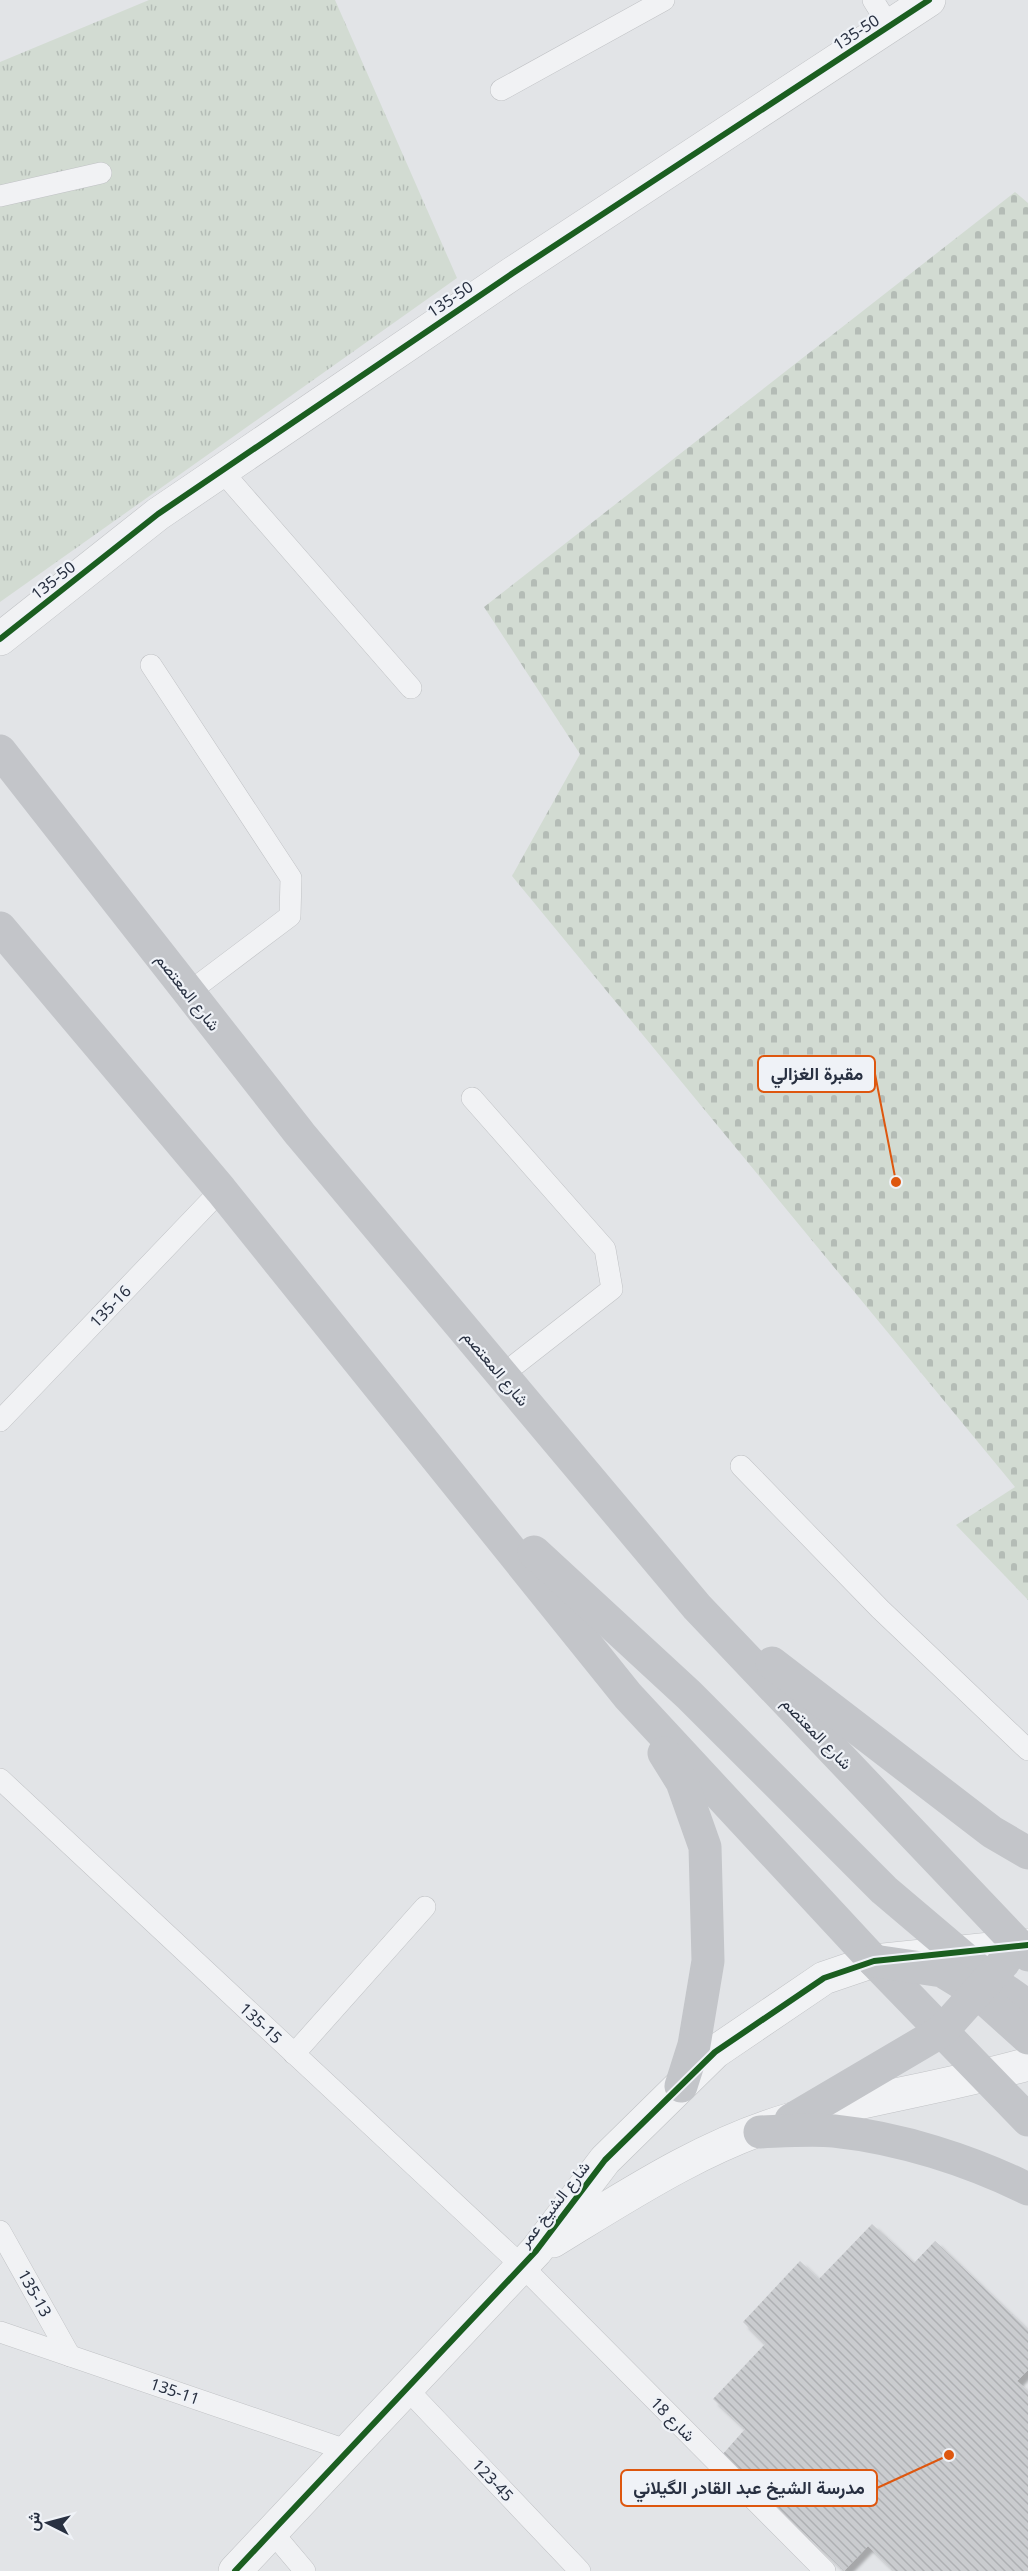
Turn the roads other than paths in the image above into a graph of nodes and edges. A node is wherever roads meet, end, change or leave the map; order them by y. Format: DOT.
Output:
graph roads {
  1 [pos="664,0"];
  2 [pos="929,0"];
  3 [pos="881,13"];
  4 [pos="501,90"];
  5 [pos="101,173"];
  6 [pos="0,196"];
  7 [pos="221,470"];
  8 [pos="0,639"];
  9 [pos="151,665"];
  10 [pos="411,688"];
  11 [pos="0,751"];
  12 [pos="0,928"];
  13 [pos="188,993"];
  14 [pos="472,1098"];
  15 [pos="221,1190"];
  16 [pos="502,1375"];
  17 [pos="0,1421"];
  18 [pos="741,1466"];
  19 [pos="453,1478"];
  20 [pos="697,1607"];
  21 [pos="628,1696"];
  22 [pos="1028,1750"];
  23 [pos="0,1779"];
  24 [pos="1028,1853"];
  25 [pos="425,1907"];
  26 [pos="1025,1948"];
  27 [pos="956,1952"];
  28 [pos="874,1961"];
  29 [pos="983,1986"];
  30 [pos="1028,2006"];
  31 [pos="942,2031"];
  32 [pos="1028,2038"];
  33 [pos="294,2054"];
  34 [pos="1028,2064"];
  35 [pos="986,2076"];
  36 [pos="681,2086"];
  37 [pos="791,2120"];
  38 [pos="1028,2120"];
  39 [pos="760,2132"];
  40 [pos="1028,2189"];
  41 [pos="0,2232"];
  42 [pos="529,2259"];
  43 [pos="0,2332"];
  44 [pos="70,2355"];
  45 [pos="406,2389"];
  46 [pos="349,2451"];
  47 [pos="273,2532"];
  48 [pos="235,2571"];
  49 [pos="305,2571"];
  50 [pos="580,2571"];
  51 [pos="825,2571"];
  1 -- 4 [label="lane"];
  2 -- 3 [label="street, 135-50"];
  3 -- 7 [label="street, 135-50"];
  5 -- 6 [label="lane"];
  7 -- 8 [label="street, 135-50"];
  7 -- 10 [label="lane"];
  9 -- 13 [label="lane"];
  11 -- 13 [label="main road, شارع المعتصم"];
  12 -- 15 [label="main road"];
  13 -- 16 [label="main road, شارع المعتصم"];
  14 -- 16 [label="lane"];
  15 -- 17 [label="lane, 135-16"];
  15 -- 19 [label="main road"];
  16 -- 20 [label="main road, شارع المعتصم"];
  18 -- 22 [label="lane"];
  19 -- 21 [label="main road"];
  19 -- 27 [label="main road"];
  20 -- 24 [label="main road"];
  20 -- 26 [label="main road, شارع المعتصم"];
  21 -- 28 [label="main road"];
  21 -- 36 [label="main road"];
  23 -- 33 [label="lane, 135-15"];
  25 -- 33 [label="lane"];
  26 -- 27 [label="street, شارع الشيخ عمر"];
  26 -- 29 [label="main road"];
  27 -- 28 [label="street, شارع الشيخ عمر"];
  27 -- 29 [label="main road"];
  28 -- 29 [label="main road"];
  28 -- 31 [label="main road"];
  28 -- 36 [label="street, شارع الشيخ عمر"];
  29 -- 30 [label="main road"];
  29 -- 31 [label="main road"];
  29 -- 32 [label="main road"];
  31 -- 35 [label="main road"];
  31 -- 37 [label="main road"];
  33 -- 42 [label="lane, 135-15"];
  34 -- 35 [label="street, شارع الشيخ عمر"];
  35 -- 37 [label="street, شارع الشيخ عمر"];
  35 -- 38 [label="main road"];
  36 -- 42 [label="street, شارع الشيخ عمر"];
  37 -- 39 [label="street, شارع الشيخ عمر"];
  39 -- 40 [label="main road"];
  39 -- 42 [label="street, شارع الشيخ عمر"];
  41 -- 44 [label="lane, 135-13"];
  42 -- 45 [label="street, شارع الشيخ عمر"];
  42 -- 51 [label="lane, شارع 18"];
  43 -- 44 [label="lane, 135-11"];
  44 -- 46 [label="lane, 135-11"];
  45 -- 46 [label="street, شارع الشيخ عمر"];
  45 -- 50 [label="lane, 123-45"];
  46 -- 47 [label="street, شارع الشيخ عمر"];
  47 -- 48 [label="street, شارع الشيخ عمر"];
  47 -- 49 [label="lane"];
}
